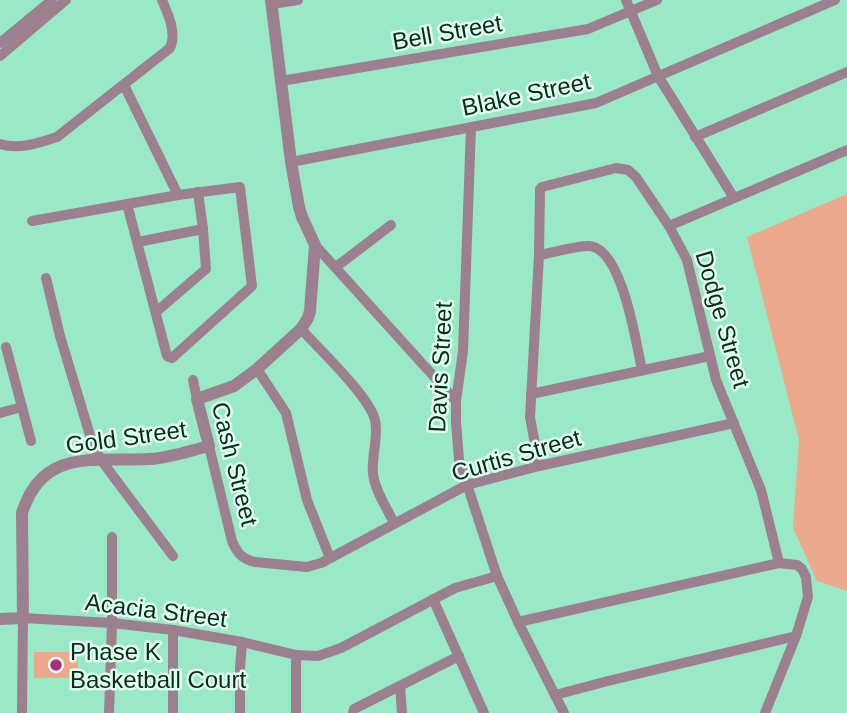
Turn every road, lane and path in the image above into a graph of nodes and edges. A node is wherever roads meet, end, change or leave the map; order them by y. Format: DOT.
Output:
graph roads {
  1 [pos="52,0"];
  2 [pos="66,0"];
  3 [pos="162,0"];
  4 [pos="298,0"];
  5 [pos="626,0"];
  6 [pos="657,0"];
  7 [pos="835,0"];
  8 [pos="271,2"];
  9 [pos="631,11"];
  10 [pos="0,43"];
  11 [pos="0,56"];
  12 [pos="847,72"];
  13 [pos="658,76"];
  14 [pos="281,81"];
  15 [pos="124,85"];
  16 [pos="471,127"];
  17 [pos="695,137"];
  18 [pos="0,144"];
  19 [pos="847,150"];
  20 [pos="291,162"];
  21 [pos="198,192"];
  22 [pos="178,195"];
  23 [pos="734,198"];
  24 [pos="127,204"];
  25 [pos="32,221"];
  26 [pos="391,225"];
  27 [pos="669,226"];
  28 [pos="204,229"];
  29 [pos="138,242"];
  30 [pos="315,245"];
  31 [pos="539,255"];
  32 [pos="336,267"];
  33 [pos="46,278"];
  34 [pos="156,312"];
  35 [pos="301,329"];
  36 [pos="6,347"];
  37 [pos="710,356"];
  38 [pos="257,369"];
  39 [pos="642,370"];
  40 [pos="193,380"];
  41 [pos="531,394"];
  42 [pos="197,399"];
  43 [pos="456,401"];
  44 [pos="22,407"];
  45 [pos="0,413"];
  46 [pos="734,424"];
  47 [pos="31,441"];
  48 [pos="209,446"];
  49 [pos="101,460"];
  50 [pos="539,466"];
  51 [pos="467,485"];
  52 [pos="394,523"];
  53 [pos="111,537"];
  54 [pos="240,555"];
  55 [pos="173,556"];
  56 [pos="330,558"];
  57 [pos="779,563"];
  58 [pos="497,576"];
  59 [pos="433,599"];
  60 [pos="23,618"];
  61 [pos="0,619"];
  62 [pos="113,622"];
  63 [pos="518,622"];
  64 [pos="173,629"];
  65 [pos="796,636"];
  66 [pos="242,642"];
  67 [pos="296,655"];
  68 [pos="459,656"];
  69 [pos="400,685"];
  70 [pos="555,695"];
  71 [pos="22,713"];
  72 [pos="109,713"];
  73 [pos="173,713"];
  74 [pos="240,713"];
  75 [pos="296,713"];
  76 [pos="353,713"];
  77 [pos="402,713"];
  78 [pos="483,713"];
  79 [pos="564,713"];
  80 [pos="765,713"];
  1 -- 10 [label="street"];
  2 -- 11 [label="street"];
  3 -- 15 [label="street"];
  4 -- 8 [label="street"];
  5 -- 9 [label="street"];
  6 -- 9 [label="street, Bell Street"];
  7 -- 13 [label="street, Blake Street"];
  8 -- 14 [label="street"];
  9 -- 13 [label="street"];
  9 -- 14 [label="street, Bell Street"];
  12 -- 17 [label="street"];
  13 -- 16 [label="street, Blake Street"];
  13 -- 17 [label="street"];
  14 -- 20 [label="street"];
  15 -- 18 [label="street"];
  15 -- 22 [label="street"];
  16 -- 20 [label="street, Blake Street"];
  16 -- 43 [label="street, Davis Street"];
  17 -- 23 [label="street"];
  19 -- 23 [label="street"];
  20 -- 30 [label="street"];
  21 -- 22 [label="street"];
  21 -- 28 [label="street"];
  21 -- 34 [label="street"];
  22 -- 24 [label="street"];
  23 -- 27 [label="street"];
  24 -- 25 [label="street"];
  24 -- 29 [label="street"];
  26 -- 32 [label="street"];
  27 -- 31 [label="street, Dodge Street"];
  27 -- 37 [label="street, Dodge Street"];
  28 -- 29 [label="street"];
  28 -- 34 [label="street"];
  29 -- 34 [label="street"];
  30 -- 32 [label="street"];
  30 -- 35 [label="street"];
  31 -- 39 [label="street"];
  31 -- 41 [label="street, Dodge Street"];
  32 -- 43 [label="street"];
  33 -- 49 [label="street"];
  35 -- 38 [label="street"];
  35 -- 52 [label="street"];
  36 -- 44 [label="street"];
  37 -- 39 [label="street"];
  37 -- 46 [label="street, Dodge Street"];
  38 -- 42 [label="street"];
  38 -- 56 [label="street"];
  39 -- 41 [label="street"];
  40 -- 42 [label="street, Cash Street"];
  41 -- 50 [label="street, Dodge Street"];
  42 -- 48 [label="street, Cash Street"];
  43 -- 51 [label="street, Davis Street"];
  44 -- 45 [label="street"];
  44 -- 47 [label="street"];
  46 -- 50 [label="street, Curtis Street"];
  46 -- 57 [label="street, Dodge Street"];
  48 -- 49 [label="street, Gold Street"];
  48 -- 54 [label="street, Cash Street"];
  49 -- 55 [label="street"];
  49 -- 60 [label="street, Gold Street"];
  50 -- 51 [label="street, Curtis Street"];
  51 -- 52 [label="street, Curtis Street"];
  51 -- 58 [label="street, Davis Street"];
  52 -- 56 [label="street, Curtis Street"];
  53 -- 62 [label="street"];
  54 -- 56 [label="street, Curtis Street"];
  57 -- 63 [label="street"];
  57 -- 65 [label="street"];
  58 -- 59 [label="street, Acacia Street"];
  58 -- 63 [label="street, Davis Street"];
  59 -- 67 [label="street, Acacia Street"];
  59 -- 68 [label="street"];
  60 -- 61 [label="street, Acacia Street"];
  60 -- 62 [label="street, Acacia Street"];
  60 -- 71 [label="street, Gold Street"];
  62 -- 64 [label="street, Acacia Street"];
  62 -- 72 [label="street"];
  63 -- 70 [label="street, Davis Street"];
  64 -- 66 [label="street, Acacia Street"];
  64 -- 73 [label="street"];
  65 -- 70 [label="street"];
  65 -- 80 [label="street"];
  66 -- 67 [label="street, Acacia Street"];
  66 -- 74 [label="street"];
  67 -- 75 [label="street"];
  68 -- 69 [label="street"];
  68 -- 78 [label="street"];
  69 -- 76 [label="street"];
  69 -- 77 [label="street"];
  70 -- 79 [label="street, Davis Street"];
}
